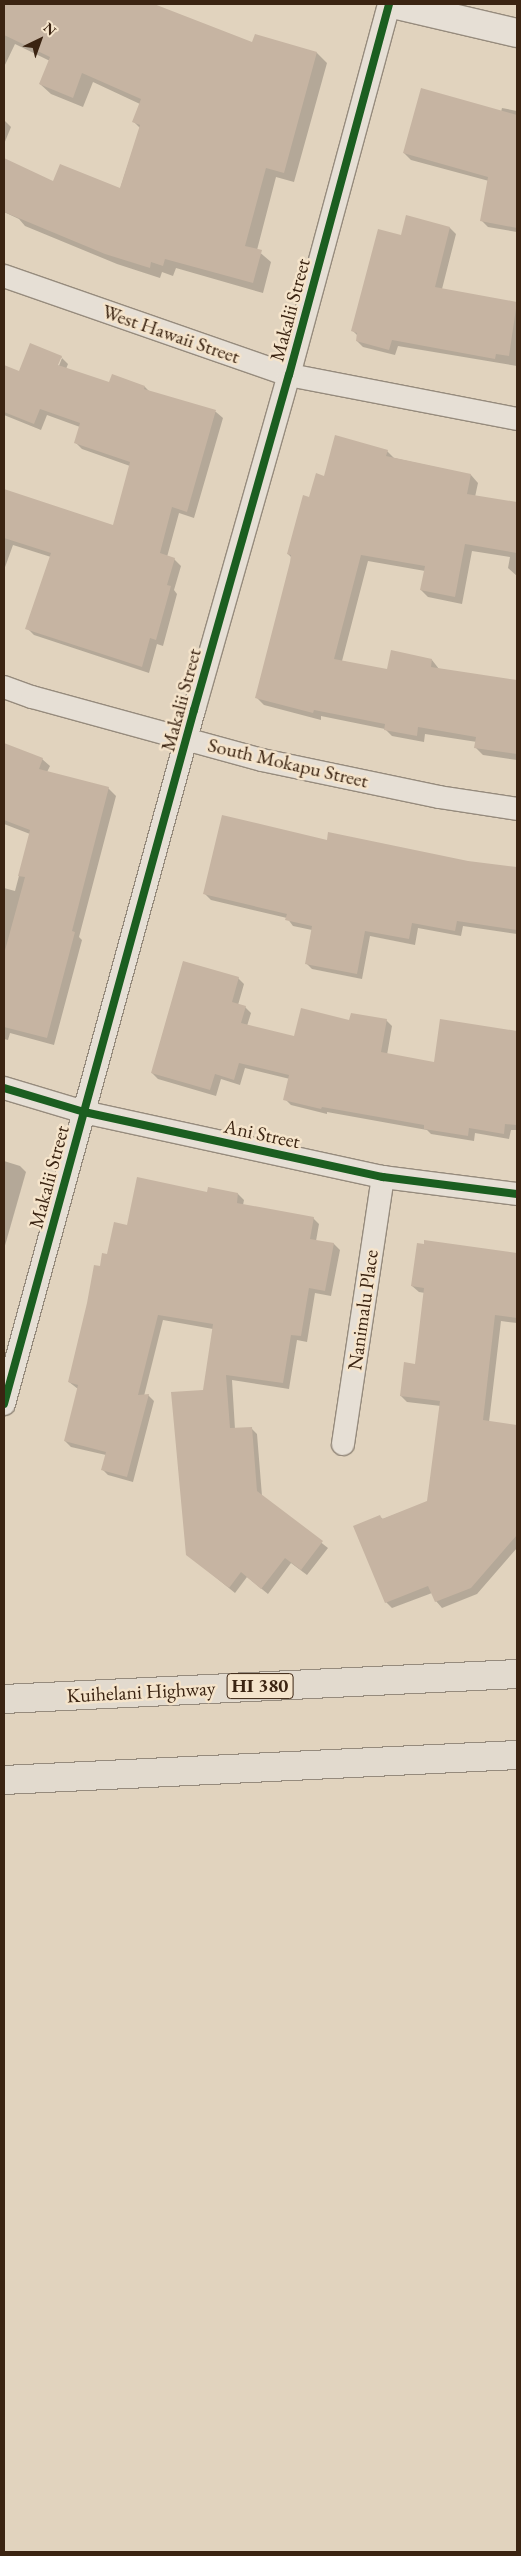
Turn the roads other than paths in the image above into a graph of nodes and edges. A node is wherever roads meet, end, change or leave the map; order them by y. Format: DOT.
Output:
graph roads {
  1 [pos="388,4"];
  2 [pos="393,4"];
  3 [pos="517,33"];
  4 [pos="4,276"];
  5 [pos="289,375"];
  6 [pos="517,419"];
  7 [pos="4,687"];
  8 [pos="188,739"];
  9 [pos="517,809"];
  10 [pos="4,1088"];
  11 [pos="84,1112"];
  12 [pos="383,1177"];
  13 [pos="517,1194"];
  14 [pos="4,1404"];
  15 [pos="344,1444"];
  16 [pos="517,1674"];
  17 [pos="4,1699"];
  18 [pos="517,1755"];
  19 [pos="4,1780"];
  1 -- 5 [label="street, Makalii Street"];
  2 -- 3 [label="street"];
  4 -- 5 [label="street, West Hawaii Street"];
  5 -- 6 [label="street, West Hawaii Street"];
  5 -- 8 [label="street, Makalii Street"];
  7 -- 8 [label="street, South Mokapu Street"];
  8 -- 9 [label="street, South Mokapu Street"];
  8 -- 11 [label="street, Makalii Street"];
  10 -- 11 [label="street, Ani Street"];
  11 -- 12 [label="street, Ani Street"];
  11 -- 14 [label="street, Makalii Street"];
  12 -- 13 [label="street, Ani Street"];
  12 -- 15 [label="street, Nanimalu Place"];
  16 -- 17 [label="main road, Kuihelani Highway / HI 380"];
  18 -- 19 [label="main road"];
}
